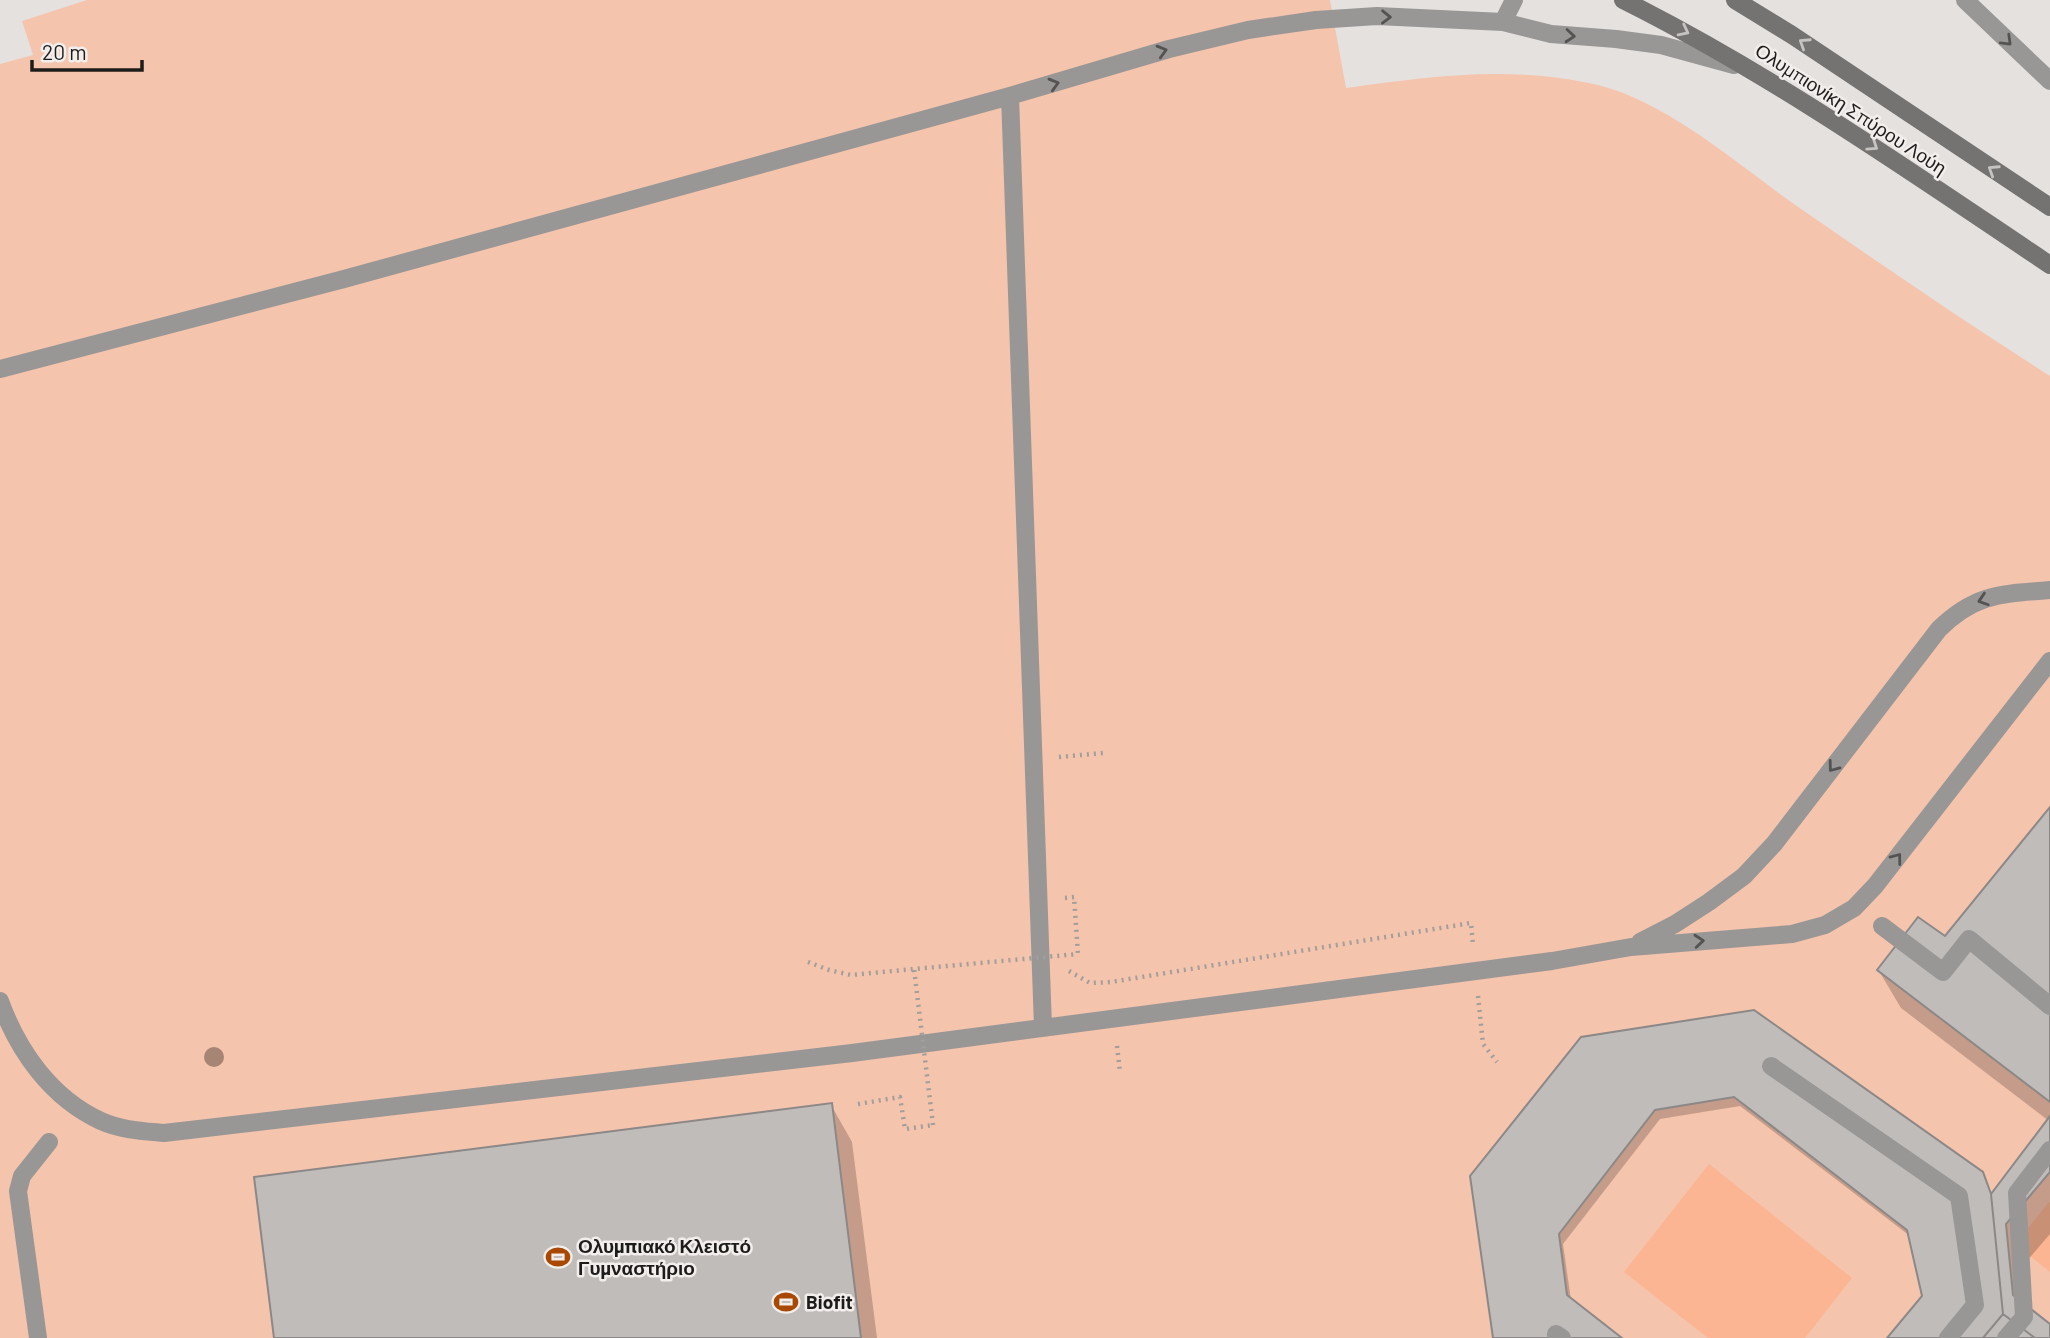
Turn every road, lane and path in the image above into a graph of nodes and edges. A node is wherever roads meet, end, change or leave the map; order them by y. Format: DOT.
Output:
graph roads {
  1 [pos="1514,0"];
  2 [pos="1623,0"];
  3 [pos="1735,0"];
  4 [pos="1965,0"];
  5 [pos="1503,22"];
  6 [pos="1753,71"];
  7 [pos="2050,81"];
  8 [pos="1010,96"];
  9 [pos="2050,207"];
  10 [pos="2050,265"];
  11 [pos="0,369"];
  12 [pos="2050,590"];
  13 [pos="2050,661"];
  14 [pos="1074,897"];
  15 [pos="1882,926"];
  16 [pos="1631,947"];
  17 [pos="1060,952"];
  18 [pos="808,962"];
  19 [pos="914,969"];
  20 [pos="1476,970"];
  21 [pos="0,1001"];
  22 [pos="2050,1006"];
  23 [pos="5,1026"];
  24 [pos="1043,1027"];
  25 [pos="1497,1062"];
  26 [pos="1771,1066"];
  27 [pos="858,1104"];
  28 [pos="49,1142"];
  29 [pos="2050,1150"];
  30 [pos="38,1338"];
  31 [pos="1948,1338"];
  32 [pos="2006,1338"];
  1 -- 5 [label="street"];
  2 -- 6 [label="main road, Ολυμπιονίκη Σπύρου Λούη, one-way"];
  9 -- 3 [label="main road, Ολυμπιονίκη Σπύρου Λούη, one-way"];
  4 -- 7 [label="street, one-way"];
  5 -- 6 [label="street, one-way"];
  8 -- 5 [label="street, one-way"];
  6 -- 10 [label="main road, Ολυμπιονίκη Σπύρου Λούη, one-way"];
  8 -- 11 [label="street"];
  8 -- 24 [label="street"];
  12 -- 16 [label="street, one-way"];
  16 -- 13 [label="street, one-way"];
  14 -- 19 [label="path, bridge"];
  15 -- 22 [label="street"];
  16 -- 20 [label="street"];
  17 -- 20 [label="path"];
  18 -- 19 [label="path"];
  19 -- 27 [label="path, bridge"];
  20 -- 24 [label="street"];
  20 -- 25 [label="path"];
  21 -- 23 [label="street"];
  23 -- 24 [label="street"];
  26 -- 31 [label="street"];
  28 -- 30 [label="street"];
  29 -- 32 [label="street"];
}
